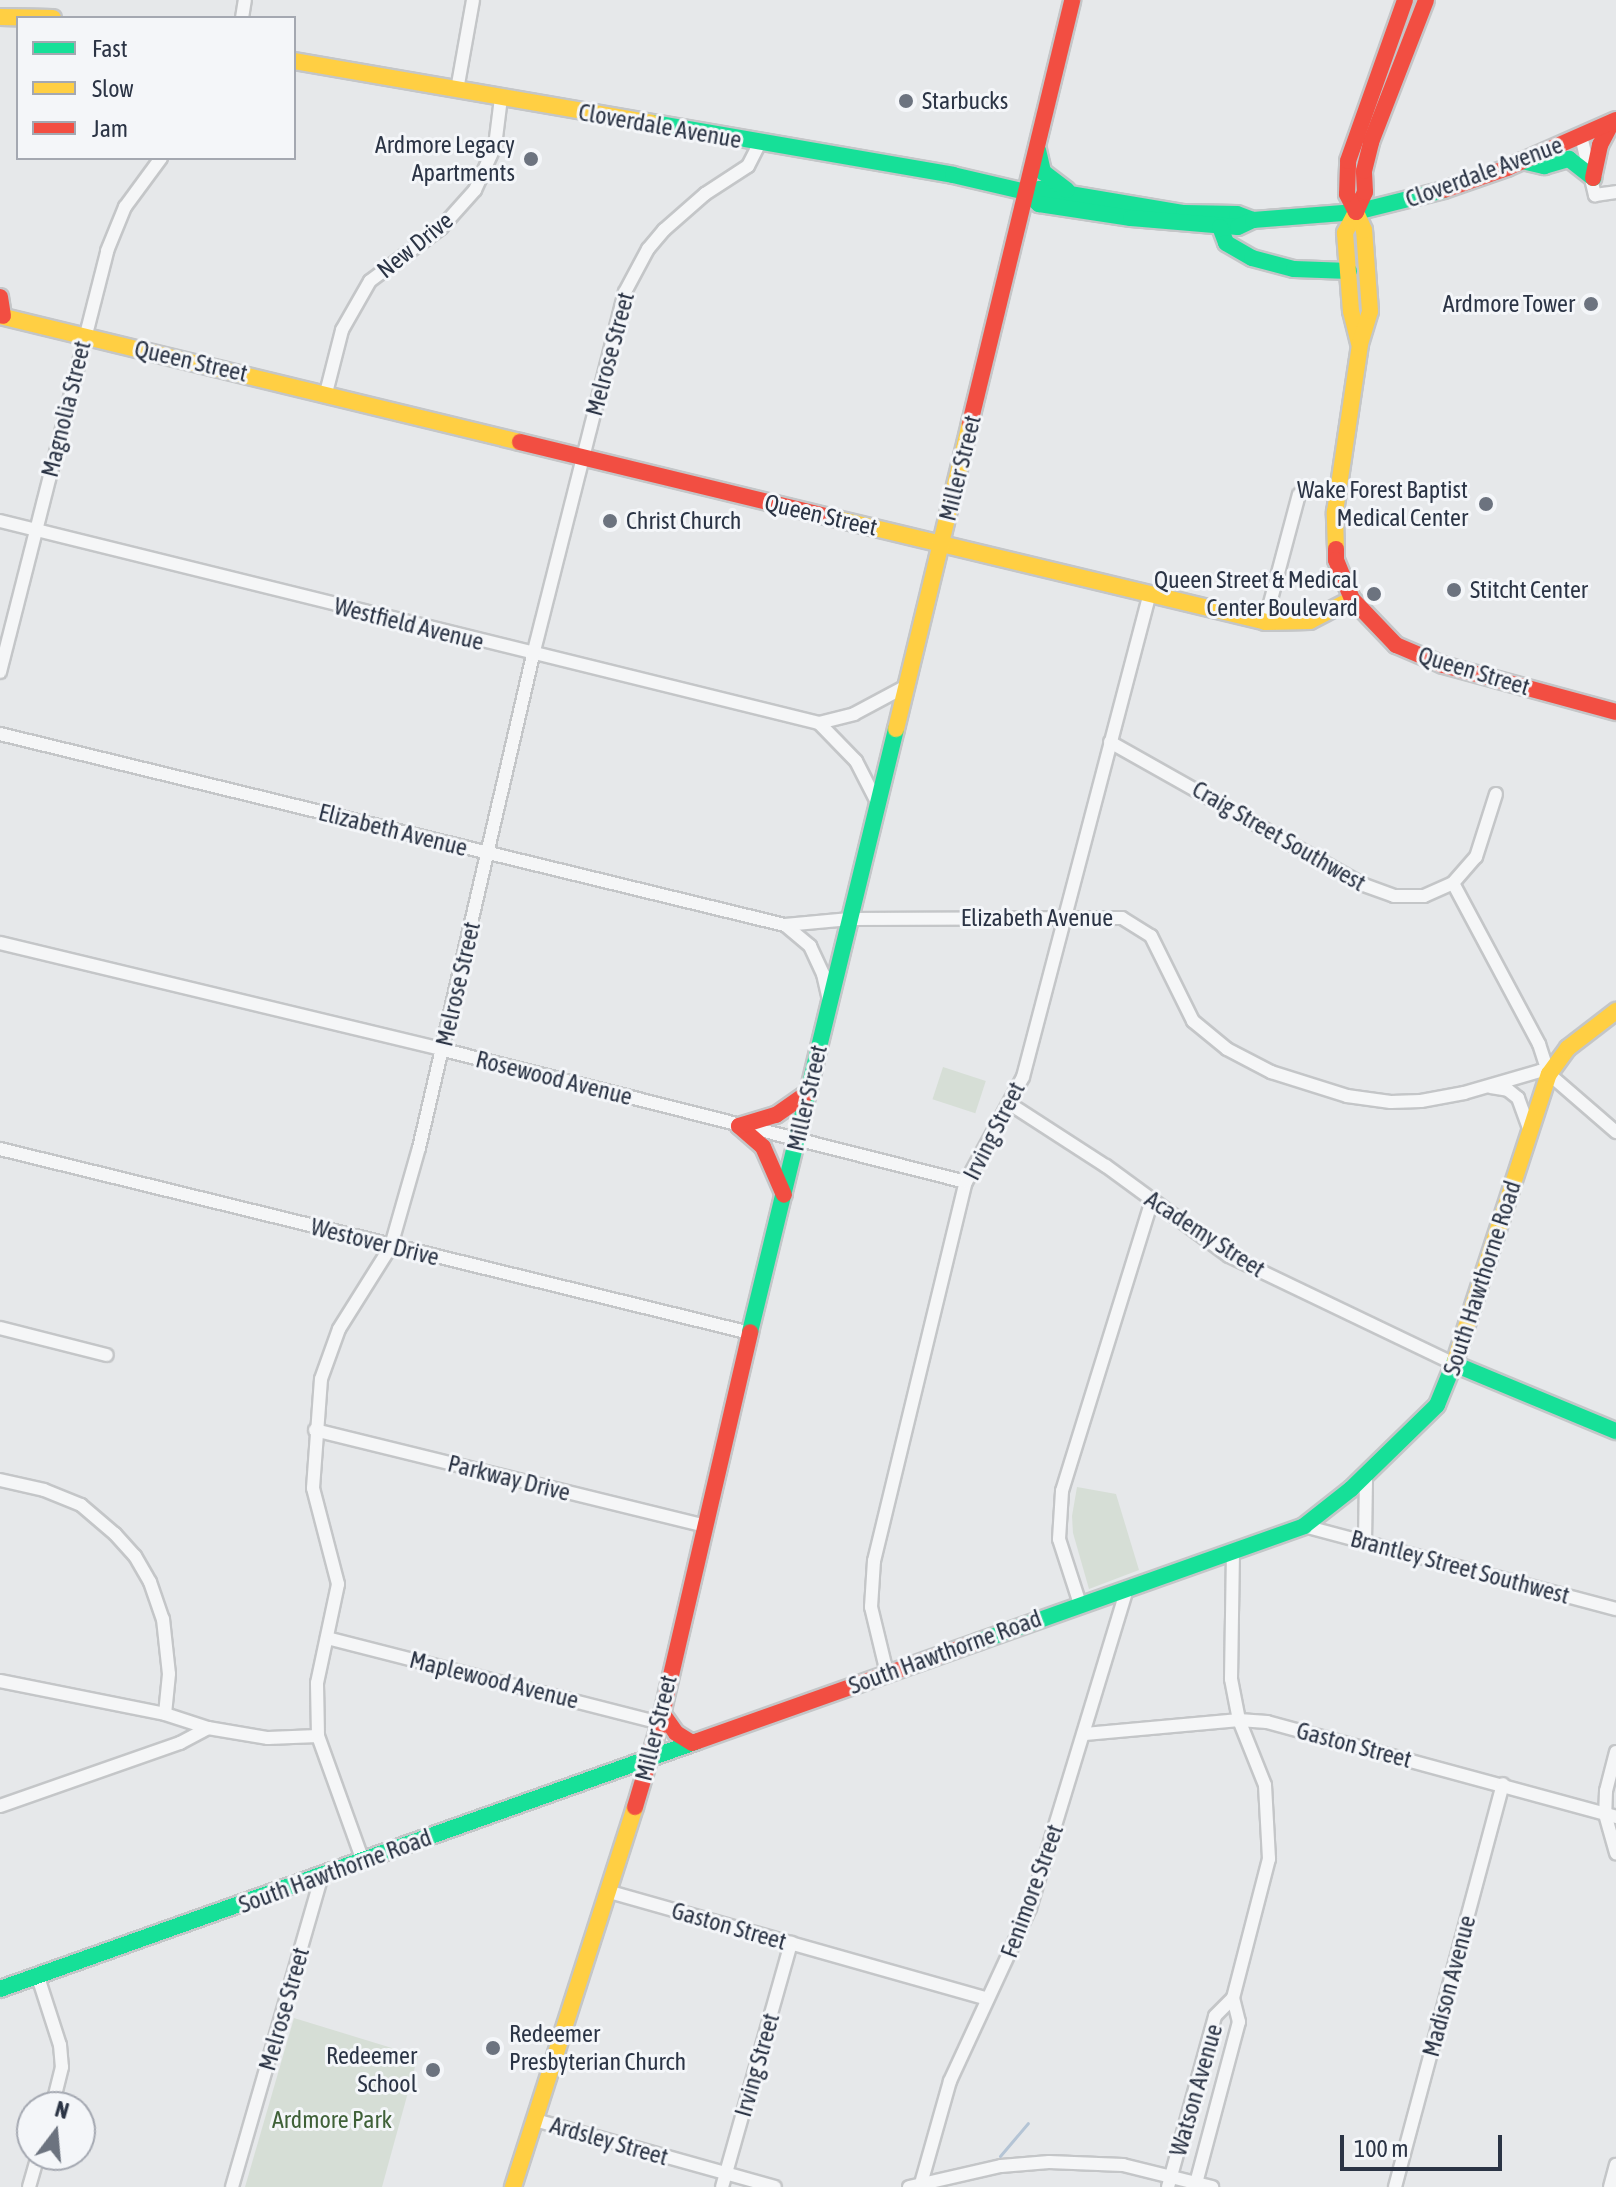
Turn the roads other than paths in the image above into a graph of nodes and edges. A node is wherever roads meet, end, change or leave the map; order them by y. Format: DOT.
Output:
graph roads {
  1 [pos="473,0"];
  2 [pos="1072,0"];
  3 [pos="1405,0"];
  4 [pos="1426,0"];
  5 [pos="296,61"];
  6 [pos="457,90"];
  7 [pos="501,98"];
  8 [pos="1614,121"];
  9 [pos="1581,136"];
  10 [pos="1037,141"];
  11 [pos="760,142"];
  12 [pos="159,160"];
  13 [pos="1522,161"];
  14 [pos="1593,178"];
  15 [pos="1026,192"];
  16 [pos="1616,192"];
  17 [pos="1071,193"];
  18 [pos="1356,212"];
  19 [pos="1253,220"];
  20 [pos="1220,227"];
  21 [pos="1349,271"];
  22 [pos="0,297"];
  23 [pos="2,316"];
  24 [pos="84,335"];
  25 [pos="1360,344"];
  26 [pos="326,393"];
  27 [pos="582,455"];
  28 [pos="1299,494"];
  29 [pos="0,521"];
  30 [pos="35,529"];
  31 [pos="942,544"];
  32 [pos="1150,593"];
  33 [pos="1352,599"];
  34 [pos="1265,622"];
  35 [pos="533,655"];
  36 [pos="0,672"];
  37 [pos="908,685"];
  38 [pos="1616,712"];
  39 [pos="819,723"];
  40 [pos="0,734"];
  41 [pos="1110,742"];
  42 [pos="1496,794"];
  43 [pos="878,805"];
  44 [pos="487,853"];
  45 [pos="1453,883"];
  46 [pos="1066,917"];
  47 [pos="850,919"];
  48 [pos="785,925"];
  49 [pos="0,943"];
  50 [pos="830,1002"];
  51 [pos="1616,1011"];
  52 [pos="444,1050"];
  53 [pos="1549,1074"];
  54 [pos="1488,1086"];
  55 [pos="809,1092"];
  56 [pos="1010,1104"];
  57 [pos="739,1126"];
  58 [pos="1530,1132"];
  59 [pos="1616,1132"];
  60 [pos="797,1140"];
  61 [pos="0,1149"];
  62 [pos="966,1182"];
  63 [pos="784,1195"];
  64 [pos="1152,1201"];
  65 [pos="391,1246"];
  66 [pos="0,1328"];
  67 [pos="750,1333"];
  68 [pos="107,1355"];
  69 [pos="1454,1364"];
  70 [pos="315,1430"];
  71 [pos="1616,1431"];
  72 [pos="1366,1475"];
  73 [pos="0,1480"];
  74 [pos="703,1525"];
  75 [pos="1304,1526"];
  76 [pos="1365,1542"];
  77 [pos="1233,1552"];
  78 [pos="1127,1588"];
  79 [pos="1080,1604"];
  80 [pos="1616,1609"];
  81 [pos="327,1638"];
  82 [pos="887,1673"];
  83 [pos="0,1681"];
  84 [pos="165,1714"];
  85 [pos="661,1718"];
  86 [pos="1239,1720"];
  87 [pos="208,1728"];
  88 [pos="1085,1734"];
  89 [pos="318,1736"];
  90 [pos="692,1743"];
  91 [pos="1616,1752"];
  92 [pos="651,1758"];
  93 [pos="610,1773"];
  94 [pos="1503,1784"];
  95 [pos="639,1795"];
  96 [pos="0,1806"];
  97 [pos="1610,1816"];
  98 [pos="1616,1853"];
  99 [pos="363,1861"];
  100 [pos="322,1876"];
  101 [pos="610,1892"];
  102 [pos="791,1943"];
  103 [pos="38,1977"];
  104 [pos="0,1989"];
  105 [pos="1233,1998"];
  106 [pos="987,1999"];
  107 [pos="56,2091"];
  108 [pos="535,2120"];
  109 [pos="1616,2165"];
  110 [pos="724,2181"];
  111 [pos="1170,2182"];
  112 [pos="916,2186"];
  113 [pos="1196,2186"];
  114 [pos="232,2187"];
  115 [pos="513,2187"];
  116 [pos="775,2187"];
  117 [pos="1212,2187"];
  118 [pos="1395,2187"];
  119 [pos="1610,2187"];
  1 -- 6 [label="street"];
  2 -- 10 [label="main road, Miller Street"];
  3 -- 18 [label="main road"];
  4 -- 18 [label="main road"];
  5 -- 6 [label="main road, Cloverdale Avenue"];
  6 -- 7 [label="main road, Cloverdale Avenue"];
  7 -- 11 [label="main road, Cloverdale Avenue"];
  7 -- 26 [label="street, New Drive"];
  8 -- 9 [label="main road, Cloverdale Avenue"];
  8 -- 14 [label="main road"];
  9 -- 13 [label="main road, Cloverdale Avenue"];
  9 -- 14 [label="street"];
  10 -- 15 [label="main road, Miller Street"];
  10 -- 17 [label="main road"];
  11 -- 15 [label="main road, Cloverdale Avenue"];
  11 -- 27 [label="street, Melrose Street"];
  12 -- 24 [label="street, Magnolia Street"];
  13 -- 14 [label="main road"];
  13 -- 18 [label="main road, Cloverdale Avenue"];
  14 -- 16 [label="street"];
  15 -- 17 [label="main road, Cloverdale Avenue"];
  15 -- 20 [label="main road, Cloverdale Avenue"];
  15 -- 31 [label="main road, Miller Street"];
  17 -- 19 [label="main road, Cloverdale Avenue"];
  18 -- 19 [label="main road, Cloverdale Avenue"];
  18 -- 21 [label="main road"];
  18 -- 25 [label="main road"];
  19 -- 20 [label="main road, Cloverdale Avenue"];
  20 -- 21 [label="main road"];
  21 -- 25 [label="main road"];
  22 -- 23 [label="main road"];
  23 -- 24 [label="main road, Queen Street"];
  24 -- 26 [label="main road, Queen Street"];
  24 -- 30 [label="street, Magnolia Street"];
  25 -- 33 [label="main road"];
  26 -- 27 [label="main road, Queen Street"];
  27 -- 31 [label="main road, Queen Street"];
  27 -- 35 [label="street, Melrose Street"];
  28 -- 34 [label="street"];
  29 -- 30 [label="street, Westfield Avenue"];
  30 -- 35 [label="street, Westfield Avenue"];
  30 -- 36 [label="street, Magnolia Street"];
  31 -- 32 [label="main road, Queen Street"];
  31 -- 37 [label="main road, Miller Street"];
  32 -- 34 [label="main road, Queen Street"];
  32 -- 41 [label="street, Irving Street"];
  33 -- 34 [label="main road, Queen Street"];
  33 -- 38 [label="main road, Queen Street"];
  35 -- 39 [label="street, Westfield Avenue"];
  35 -- 44 [label="street, Melrose Street"];
  37 -- 39 [label="street, Westfield Avenue"];
  37 -- 43 [label="main road, Miller Street"];
  39 -- 43 [label="street"];
  40 -- 44 [label="street, Elizabeth Avenue"];
  41 -- 45 [label="street, Craig Street Southwest"];
  41 -- 46 [label="street, Irving Street"];
  42 -- 45 [label="street"];
  43 -- 47 [label="main road, Miller Street"];
  44 -- 48 [label="street, Elizabeth Avenue"];
  44 -- 52 [label="street, Melrose Street"];
  45 -- 53 [label="street"];
  46 -- 47 [label="street, Elizabeth Avenue"];
  46 -- 54 [label="street, Elizabeth Avenue"];
  46 -- 56 [label="street, Irving Street"];
  47 -- 48 [label="street, Elizabeth Avenue"];
  47 -- 50 [label="main road, Miller Street"];
  48 -- 50 [label="street"];
  49 -- 52 [label="street, Rosewood Avenue"];
  50 -- 55 [label="main road, Miller Street"];
  51 -- 53 [label="main road, South Hawthorne Road"];
  52 -- 57 [label="street, Rosewood Avenue"];
  52 -- 65 [label="street, Melrose Street"];
  53 -- 54 [label="street, Elizabeth Avenue"];
  53 -- 58 [label="main road, South Hawthorne Road"];
  53 -- 59 [label="street"];
  54 -- 58 [label="street"];
  55 -- 57 [label="main road"];
  55 -- 60 [label="main road, Miller Street"];
  56 -- 62 [label="street, Irving Street"];
  56 -- 64 [label="street, Academy Street"];
  57 -- 60 [label="street, Rosewood Avenue"];
  57 -- 63 [label="main road"];
  58 -- 69 [label="main road, South Hawthorne Road"];
  60 -- 62 [label="street, Rosewood Avenue"];
  60 -- 63 [label="main road, Miller Street"];
  61 -- 65 [label="street, Westover Drive"];
  62 -- 82 [label="street, Irving Street"];
  63 -- 67 [label="main road, Miller Street"];
  64 -- 69 [label="street, Academy Street"];
  64 -- 79 [label="street"];
  65 -- 67 [label="street, Westover Drive"];
  65 -- 70 [label="street, Melrose Street"];
  66 -- 68 [label="street"];
  67 -- 74 [label="main road, Miller Street"];
  69 -- 71 [label="main road"];
  69 -- 72 [label="main road, South Hawthorne Road"];
  70 -- 74 [label="street, Parkway Drive"];
  70 -- 81 [label="street, Melrose Street"];
  72 -- 75 [label="main road, South Hawthorne Road"];
  72 -- 76 [label="street"];
  73 -- 84 [label="street"];
  74 -- 85 [label="main road, Miller Street"];
  75 -- 76 [label="street, Brantley Street Southwest"];
  75 -- 77 [label="main road, South Hawthorne Road"];
  76 -- 80 [label="street, Brantley Street Southwest"];
  77 -- 78 [label="main road, South Hawthorne Road"];
  77 -- 86 [label="street, Watson Avenue"];
  78 -- 79 [label="main road, South Hawthorne Road"];
  78 -- 88 [label="street, Fenimore Street"];
  79 -- 82 [label="main road, South Hawthorne Road"];
  81 -- 85 [label="street, Maplewood Avenue"];
  81 -- 89 [label="street, Melrose Street"];
  82 -- 90 [label="main road, South Hawthorne Road"];
  83 -- 84 [label="street"];
  84 -- 87 [label="street"];
  85 -- 90 [label="main road"];
  85 -- 92 [label="main road, Miller Street"];
  86 -- 88 [label="street, Gaston Street"];
  86 -- 94 [label="street, Gaston Street"];
  86 -- 105 [label="street, Watson Avenue"];
  87 -- 89 [label="street"];
  87 -- 96 [label="street"];
  88 -- 106 [label="street, Fenimore Street"];
  89 -- 99 [label="street, Melrose Street"];
  90 -- 92 [label="main road, South Hawthorne Road"];
  91 -- 97 [label="street"];
  92 -- 93 [label="main road, South Hawthorne Road"];
  92 -- 95 [label="main road, Miller Street"];
  93 -- 95 [label="main road"];
  93 -- 99 [label="main road, South Hawthorne Road"];
  94 -- 97 [label="street, Gaston Street"];
  94 -- 118 [label="street, Madison Avenue"];
  95 -- 101 [label="main road, Miller Street"];
  97 -- 98 [label="street"];
  99 -- 100 [label="main road, South Hawthorne Road"];
  100 -- 103 [label="main road, South Hawthorne Road"];
  100 -- 114 [label="street, Melrose Street"];
  101 -- 102 [label="street, Gaston Street"];
  101 -- 108 [label="main road, Miller Street"];
  102 -- 106 [label="street, Gaston Street"];
  102 -- 110 [label="street, Irving Street"];
  103 -- 104 [label="main road, South Hawthorne Road"];
  103 -- 107 [label="street"];
  105 -- 111 [label="street, Watson Avenue"];
  105 -- 113 [label="street, Watson Avenue"];
  106 -- 112 [label="street, Fenimore Street"];
  108 -- 110 [label="street, Ardsley Street"];
  108 -- 115 [label="main road, Miller Street"];
  109 -- 119 [label="street"];
  110 -- 116 [label="street, Ardsley Street"];
  111 -- 112 [label="street"];
  111 -- 113 [label="street"];
  113 -- 117 [label="street"];
}
